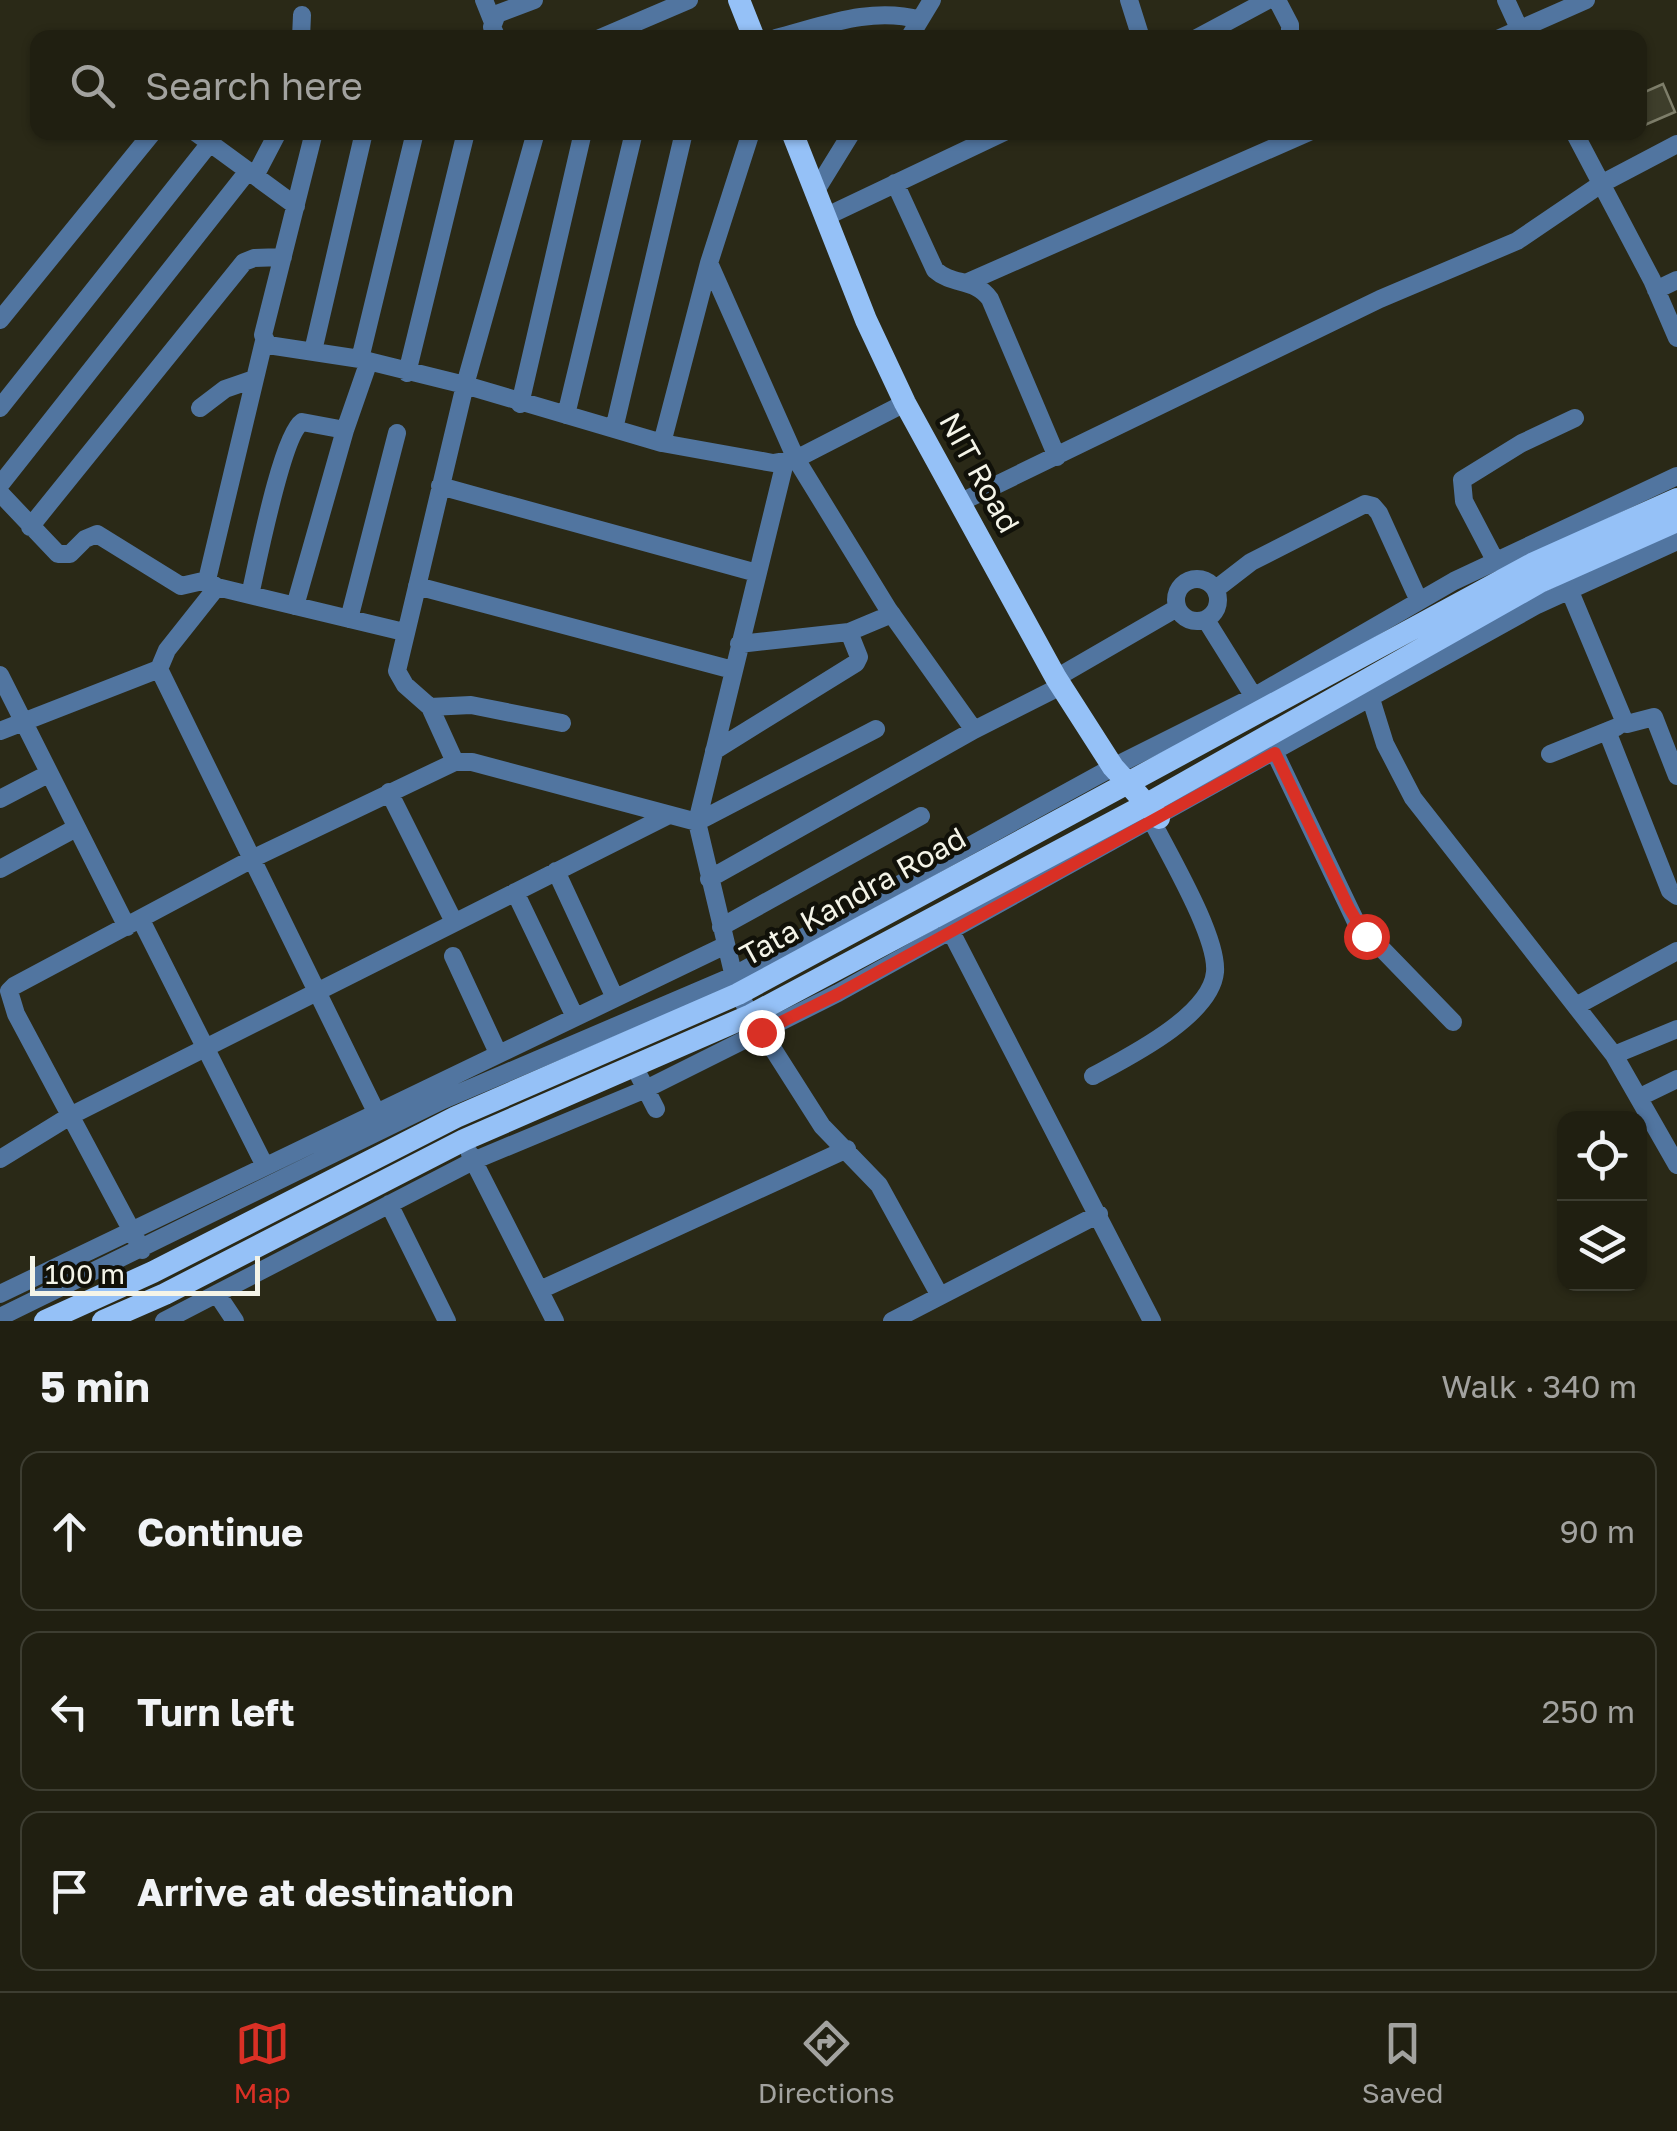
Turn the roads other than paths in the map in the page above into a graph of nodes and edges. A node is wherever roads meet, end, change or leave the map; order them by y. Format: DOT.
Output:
graph roads {
  1 [pos="484,0"];
  2 [pos="534,0"];
  3 [pos="689,0"];
  4 [pos="738,0"];
  5 [pos="932,0"];
  6 [pos="1129,0"];
  7 [pos="1268,0"];
  8 [pos="1277,0"];
  9 [pos="1506,0"];
  10 [pos="1586,0"];
  11 [pos="302,15"];
  12 [pos="920,20"];
  13 [pos="494,29"];
  14 [pos="301,30"];
  15 [pos="619,30"];
  16 [pos="751,30"];
  17 [pos="809,30"];
  18 [pos="914,30"];
  19 [pos="1138,30"];
  20 [pos="1212,30"];
  21 [pos="1290,30"];
  22 [pos="1520,30"];
  23 [pos="1527,30"];
  24 [pos="146,140"];
  25 [pos="201,140"];
  26 [pos="206,140"];
  27 [pos="273,140"];
  28 [pos="312,140"];
  29 [pos="362,140"];
  30 [pos="412,140"];
  31 [pos="464,140"];
  32 [pos="534,140"];
  33 [pos="581,140"];
  34 [pos="632,140"];
  35 [pos="682,140"];
  36 [pos="748,140"];
  37 [pos="795,140"];
  38 [pos="847,140"];
  39 [pos="987,140"];
  40 [pos="1291,140"];
  41 [pos="1578,140"];
  42 [pos="1677,144"];
  43 [pos="252,174"];
  44 [pos="896,183"];
  45 [pos="1601,184"];
  46 [pos="815,192"];
  47 [pos="296,206"];
  48 [pos="825,217"];
  49 [pos="283,258"];
  50 [pos="709,263"];
  51 [pos="1677,280"];
  52 [pos="968,282"];
  53 [pos="1656,290"];
  54 [pos="0,320"];
  55 [pos="1677,338"];
  56 [pos="264,340"];
  57 [pos="313,351"];
  58 [pos="364,360"];
  59 [pos="408,372"];
  60 [pos="254,379"];
  61 [pos="465,385"];
  62 [pos="905,403"];
  63 [pos="520,404"];
  64 [pos="0,408"];
  65 [pos="200,408"];
  66 [pos="566,414"];
  67 [pos="1576,418"];
  68 [pos="614,429"];
  69 [pos="345,430"];
  70 [pos="397,433"];
  71 [pos="662,443"];
  72 [pos="1056,458"];
  73 [pos="790,460"];
  74 [pos="1677,476"];
  75 [pos="0,484"];
  76 [pos="440,486"];
  77 [pos="0,492"];
  78 [pos="1677,499"];
  79 [pos="962,502"];
  80 [pos="1677,520"];
  81 [pos="30,527"];
  82 [pos="1677,540"];
  83 [pos="1496,562"];
  84 [pos="756,573"];
  85 [pos="1566,581"];
  86 [pos="212,584"];
  87 [pos="417,586"];
  88 [pos="1216,590"];
  89 [pos="250,595"];
  90 [pos="1419,601"];
  91 [pos="295,606"];
  92 [pos="1176,608"];
  93 [pos="892,614"];
  94 [pos="349,619"];
  95 [pos="1206,620"];
  96 [pos="404,632"];
  97 [pos="849,632"];
  98 [pos="739,644"];
  99 [pos="159,669"];
  100 [pos="733,670"];
  101 [pos="0,675"];
  102 [pos="1058,682"];
  103 [pos="1371,699"];
  104 [pos="1258,703"];
  105 [pos="430,707"];
  106 [pos="24,721"];
  107 [pos="562,724"];
  108 [pos="1626,724"];
  109 [pos="876,728"];
  110 [pos="974,730"];
  111 [pos="1607,731"];
  112 [pos="0,732"];
  113 [pos="1670,733"];
  114 [pos="714,751"];
  115 [pos="1275,753"];
  116 [pos="1550,754"];
  117 [pos="455,762"];
  118 [pos="48,774"];
  119 [pos="1120,774"];
  120 [pos="1677,776"];
  121 [pos="389,792"];
  122 [pos="0,798"];
  123 [pos="1153,814"];
  124 [pos="666,816"];
  125 [pos="921,816"];
  126 [pos="698,822"];
  127 [pos="76,828"];
  128 [pos="254,858"];
  129 [pos="0,869"];
  130 [pos="556,871"];
  131 [pos="710,879"];
  132 [pos="514,892"];
  133 [pos="1677,896"];
  134 [pos="454,922"];
  135 [pos="946,922"];
  136 [pos="134,923"];
  137 [pos="724,936"];
  138 [pos="1677,951"];
  139 [pos="453,956"];
  140 [pos="736,985"];
  141 [pos="318,991"];
  142 [pos="615,998"];
  143 [pos="1576,1006"];
  144 [pos="575,1016"];
  145 [pos="8,1018"];
  146 [pos="1453,1022"];
  147 [pos="756,1023"];
  148 [pos="1677,1029"];
  149 [pos="204,1049"];
  150 [pos="498,1053"];
  151 [pos="1614,1055"];
  152 [pos="634,1066"];
  153 [pos="1093,1076"];
  154 [pos="1677,1079"];
  155 [pos="647,1089"];
  156 [pos="1640,1096"];
  157 [pos="656,1109"];
  158 [pos="70,1116"];
  159 [pos="380,1121"];
  160 [pos="468,1150"];
  161 [pos="847,1150"];
  162 [pos="0,1159"];
  163 [pos="1677,1164"];
  164 [pos="265,1166"];
  165 [pos="389,1204"];
  166 [pos="1099,1214"];
  167 [pos="132,1231"];
  168 [pos="142,1250"];
  169 [pos="540,1290"];
  170 [pos="0,1294"];
  171 [pos="217,1294"];
  172 [pos="940,1296"];
  173 [pos="0,1316"];
  174 [pos="44,1321"];
  175 [pos="103,1321"];
  176 [pos="164,1321"];
  177 [pos="235,1321"];
  178 [pos="447,1321"];
  179 [pos="556,1321"];
  180 [pos="892,1321"];
  181 [pos="1152,1321"];
  1 -- 13 [label="street"];
  2 -- 13 [label="street"];
  3 -- 15 [label="street"];
  4 -- 16 [label="main road"];
  5 -- 12 [label="street"];
  6 -- 19 [label="street"];
  7 -- 20 [label="street"];
  8 -- 21 [label="street"];
  9 -- 22 [label="street"];
  10 -- 23 [label="street"];
  11 -- 14 [label="street"];
  12 -- 17 [label="street"];
  12 -- 18 [label="street"];
  24 -- 54 [label="street"];
  25 -- 64 [label="street"];
  26 -- 43 [label="street"];
  27 -- 43 [label="street"];
  28 -- 47 [label="street"];
  29 -- 57 [label="street"];
  30 -- 58 [label="street"];
  31 -- 59 [label="street"];
  32 -- 61 [label="street"];
  33 -- 63 [label="street"];
  34 -- 66 [label="street"];
  35 -- 68 [label="street"];
  36 -- 50 [label="street"];
  37 -- 46 [label="main road, NIT Road"];
  38 -- 46 [label="street"];
  39 -- 44 [label="street"];
  40 -- 52 [label="street"];
  41 -- 45 [label="street"];
  42 -- 45 [label="street"];
  43 -- 47 [label="street"];
  43 -- 75 [label="street"];
  44 -- 48 [label="street"];
  44 -- 52 [label="street"];
  45 -- 53 [label="street"];
  45 -- 72 [label="street"];
  46 -- 48 [label="main road, NIT Road"];
  47 -- 49 [label="street"];
  48 -- 62 [label="main road, NIT Road"];
  49 -- 56 [label="street"];
  49 -- 81 [label="street"];
  50 -- 71 [label="street"];
  50 -- 73 [label="street"];
  51 -- 53 [label="street"];
  52 -- 72 [label="street"];
  53 -- 55 [label="street"];
  56 -- 57 [label="street"];
  56 -- 60 [label="street"];
  57 -- 58 [label="street"];
  58 -- 59 [label="street"];
  58 -- 69 [label="street"];
  59 -- 61 [label="street"];
  60 -- 65 [label="street"];
  60 -- 86 [label="street"];
  61 -- 63 [label="street"];
  61 -- 76 [label="street"];
  62 -- 73 [label="street"];
  62 -- 79 [label="main road, NIT Road"];
  63 -- 66 [label="street"];
  66 -- 68 [label="street"];
  67 -- 83 [label="street"];
  68 -- 71 [label="street"];
  69 -- 89 [label="street"];
  69 -- 91 [label="street"];
  70 -- 94 [label="street"];
  71 -- 73 [label="street"];
  72 -- 79 [label="street"];
  73 -- 84 [label="street"];
  73 -- 93 [label="street"];
  74 -- 83 [label="street"];
  76 -- 84 [label="street"];
  76 -- 87 [label="street"];
  77 -- 81 [label="street"];
  78 -- 104 [label="main road, Tata Kandra Road"];
  79 -- 102 [label="main road, NIT Road"];
  80 -- 85 [label="main road, Tata Kandra Road"];
  81 -- 86 [label="street"];
  82 -- 85 [label="street"];
  83 -- 90 [label="street"];
  84 -- 98 [label="street"];
  85 -- 103 [label="street"];
  85 -- 108 [label="street"];
  85 -- 123 [label="main road, Tata Kandra Road"];
  86 -- 89 [label="street"];
  86 -- 99 [label="street"];
  87 -- 96 [label="street"];
  87 -- 100 [label="street"];
  88 -- 90 [label="street"];
  88 -- 92 [label="street"];
  88 -- 95 [label="street"];
  89 -- 91 [label="street"];
  90 -- 104 [label="street"];
  91 -- 94 [label="street"];
  92 -- 95 [label="street"];
  92 -- 102 [label="street"];
  93 -- 97 [label="street"];
  93 -- 110 [label="street"];
  94 -- 96 [label="street"];
  95 -- 104 [label="street"];
  96 -- 105 [label="street"];
  97 -- 98 [label="street"];
  97 -- 114 [label="street"];
  98 -- 100 [label="street"];
  99 -- 106 [label="street"];
  99 -- 128 [label="street"];
  100 -- 114 [label="street"];
  101 -- 106 [label="street"];
  102 -- 110 [label="street"];
  102 -- 119 [label="main road, NIT Road"];
  103 -- 115 [label="street"];
  103 -- 143 [label="street"];
  104 -- 119 [label="main road, Tata Kandra Road"];
  105 -- 107 [label="street"];
  105 -- 117 [label="street"];
  106 -- 112 [label="street"];
  106 -- 118 [label="street"];
  108 -- 111 [label="street"];
  108 -- 113 [label="street"];
  109 -- 126 [label="street"];
  110 -- 131 [label="street"];
  111 -- 116 [label="street"];
  111 -- 133 [label="street"];
  113 -- 120 [label="street"];
  114 -- 126 [label="street"];
  115 -- 123 [label="street"];
  115 -- 146 [label="street"];
  117 -- 121 [label="street"];
  117 -- 124 [label="street"];
  118 -- 122 [label="street"];
  118 -- 127 [label="street"];
  119 -- 123 [label="main road, NIT Road"];
  119 -- 140 [label="main road, Tata Kandra Road"];
  121 -- 128 [label="street"];
  121 -- 134 [label="street"];
  123 -- 135 [label="main road, Tata Kandra Road"];
  123 -- 153 [label="street"];
  124 -- 126 [label="street"];
  124 -- 130 [label="street"];
  125 -- 137 [label="street"];
  126 -- 131 [label="street"];
  127 -- 129 [label="street"];
  127 -- 136 [label="street"];
  128 -- 136 [label="street"];
  128 -- 141 [label="street"];
  130 -- 132 [label="street"];
  130 -- 142 [label="street"];
  131 -- 137 [label="street"];
  132 -- 134 [label="street"];
  132 -- 144 [label="street"];
  134 -- 141 [label="street"];
  135 -- 147 [label="main road, Tata Kandra Road"];
  135 -- 166 [label="street"];
  136 -- 145 [label="street"];
  136 -- 149 [label="street"];
  137 -- 140 [label="street"];
  137 -- 142 [label="street"];
  138 -- 143 [label="street"];
  139 -- 150 [label="street"];
  140 -- 147 [label="street"];
  140 -- 159 [label="street"];
  140 -- 174 [label="main road, Tata Kandra Road"];
  141 -- 149 [label="street"];
  141 -- 159 [label="street"];
  142 -- 144 [label="street"];
  143 -- 151 [label="street"];
  144 -- 150 [label="street"];
  145 -- 158 [label="street"];
  147 -- 152 [label="main road, Tata Kandra Road"];
  147 -- 155 [label="street"];
  147 -- 161 [label="street"];
  148 -- 151 [label="street"];
  149 -- 158 [label="street"];
  149 -- 164 [label="street"];
  150 -- 159 [label="street"];
  151 -- 156 [label="street"];
  152 -- 155 [label="street"];
  152 -- 160 [label="main road, Tata Kandra Road"];
  154 -- 156 [label="street"];
  155 -- 157 [label="street"];
  155 -- 160 [label="street"];
  156 -- 163 [label="street"];
  158 -- 162 [label="street"];
  158 -- 167 [label="street"];
  159 -- 164 [label="street"];
  159 -- 168 [label="street"];
  160 -- 165 [label="street"];
  160 -- 169 [label="street"];
  160 -- 175 [label="main road, Tata Kandra Road"];
  161 -- 169 [label="street"];
  161 -- 172 [label="street"];
  164 -- 167 [label="street"];
  165 -- 171 [label="street"];
  165 -- 178 [label="street"];
  166 -- 172 [label="street"];
  166 -- 181 [label="street"];
  167 -- 168 [label="street"];
  167 -- 170 [label="street"];
  168 -- 173 [label="street"];
  169 -- 179 [label="street"];
  171 -- 176 [label="street"];
  171 -- 177 [label="street"];
  172 -- 180 [label="street"];
}
